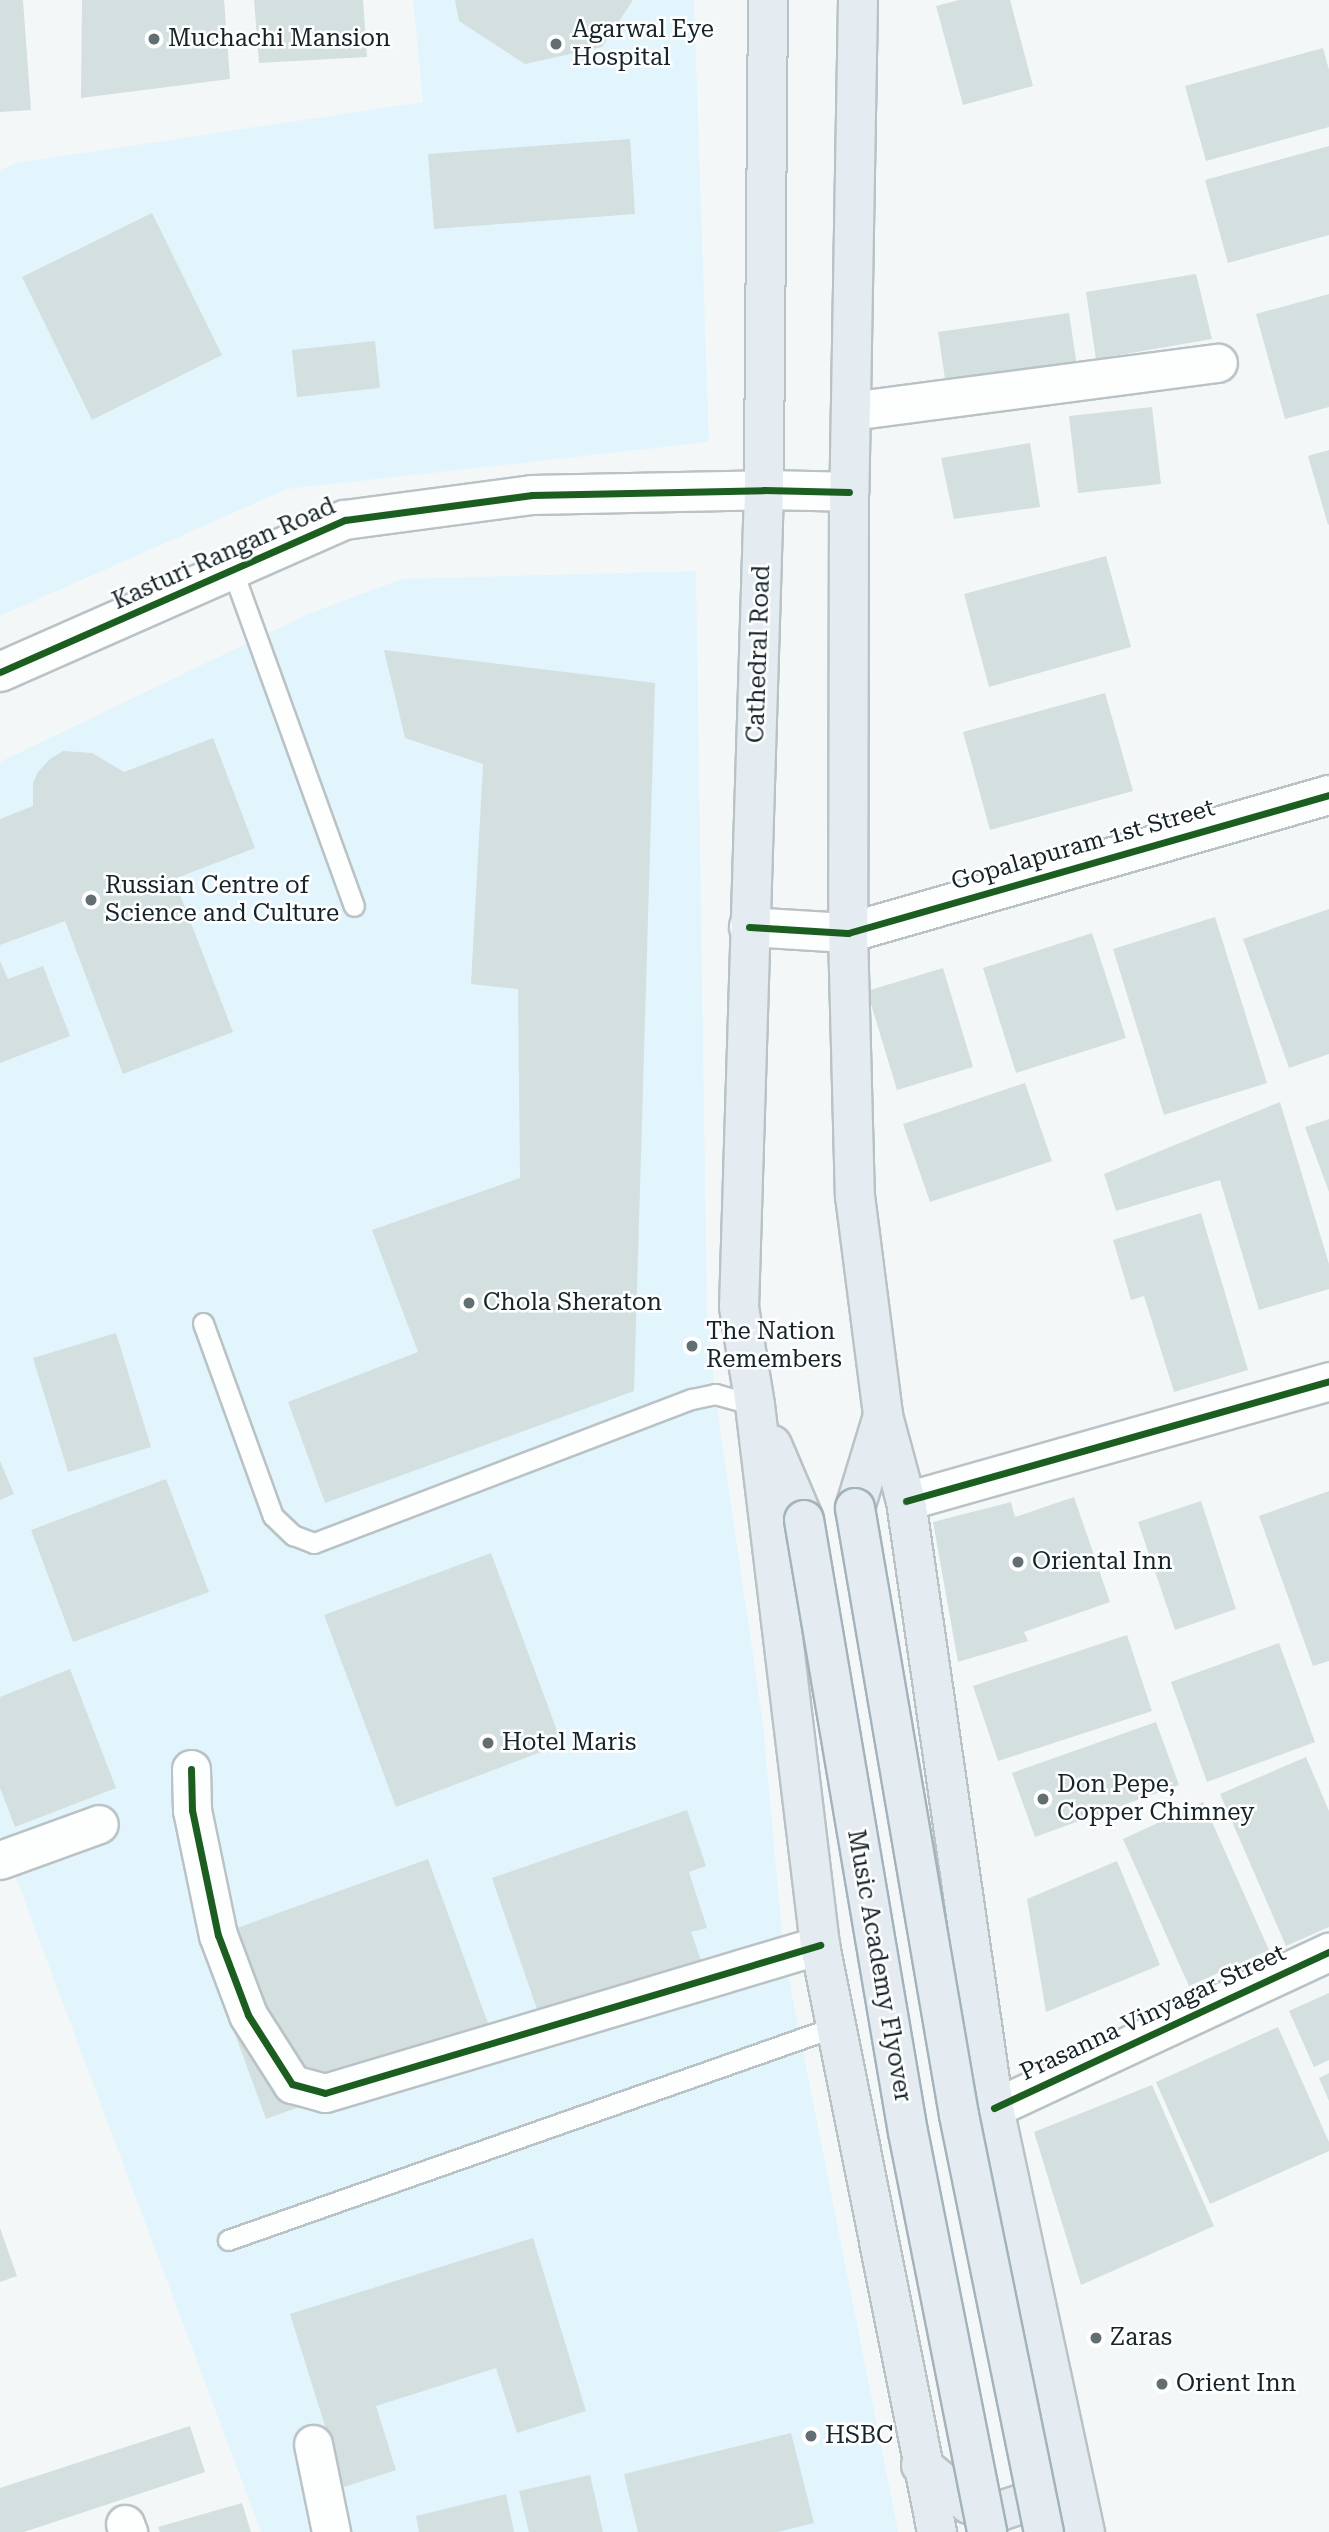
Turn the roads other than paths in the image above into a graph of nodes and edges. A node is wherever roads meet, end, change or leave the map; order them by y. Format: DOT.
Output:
graph roads {
  1 [pos="768,0"];
  2 [pos="858,0"];
  3 [pos="1217,363"];
  4 [pos="851,411"];
  5 [pos="764,490"];
  6 [pos="849,492"];
  7 [pos="233,572"];
  8 [pos="0,673"];
  9 [pos="1329,794"];
  10 [pos="354,906"];
  11 [pos="749,927"];
  12 [pos="848,933"];
  13 [pos="203,1324"];
  14 [pos="1329,1381"];
  15 [pos="755,1405"];
  16 [pos="883,1416"];
  17 [pos="906,1501"];
  18 [pos="191,1769"];
  19 [pos="99,1824"];
  20 [pos="0,1860"];
  21 [pos="820,1944"];
  22 [pos="1329,1952"];
  23 [pos="838,2026"];
  24 [pos="994,2108"];
  25 [pos="228,2239"];
  26 [pos="313,2444"];
  27 [pos="1069,2456"];
  28 [pos="921,2465"];
  29 [pos="331,2532"];
  30 [pos="937,2532"];
  31 [pos="987,2532"];
  32 [pos="1044,2532"];
  33 [pos="1085,2532"];
  1 -- 5 [label="main road, Cathedral Road"];
  2 -- 4 [label="main road"];
  3 -- 4 [label="street"];
  4 -- 6 [label="main road"];
  5 -- 6 [label="street, Kasturi Rangan Road"];
  5 -- 7 [label="street, Kasturi Rangan Road"];
  5 -- 11 [label="main road, Cathedral Road"];
  6 -- 12 [label="main road"];
  7 -- 8 [label="street, Kasturi Rangan Road"];
  7 -- 10 [label="lane"];
  9 -- 12 [label="street, Gopalapuram 1st Street"];
  11 -- 12 [label="street, Gopalapuram 1st Street"];
  11 -- 15 [label="main road, Cathedral Road"];
  12 -- 16 [label="main road"];
  13 -- 15 [label="lane"];
  14 -- 17 [label="street"];
  15 -- 21 [label="main road"];
  15 -- 31 [label="main road, Music Academy Flyover, bridge"];
  16 -- 17 [label="main road"];
  16 -- 32 [label="main road, bridge"];
  17 -- 24 [label="main road"];
  18 -- 21 [label="street"];
  19 -- 20 [label="street"];
  21 -- 23 [label="main road"];
  22 -- 24 [label="street, Prasanna Vinyagar Street"];
  23 -- 25 [label="lane"];
  23 -- 28 [label="main road"];
  24 -- 27 [label="main road"];
  26 -- 29 [label="street"];
  27 -- 28 [label="main road"];
  27 -- 33 [label="main road"];
  28 -- 30 [label="main road"];
}
